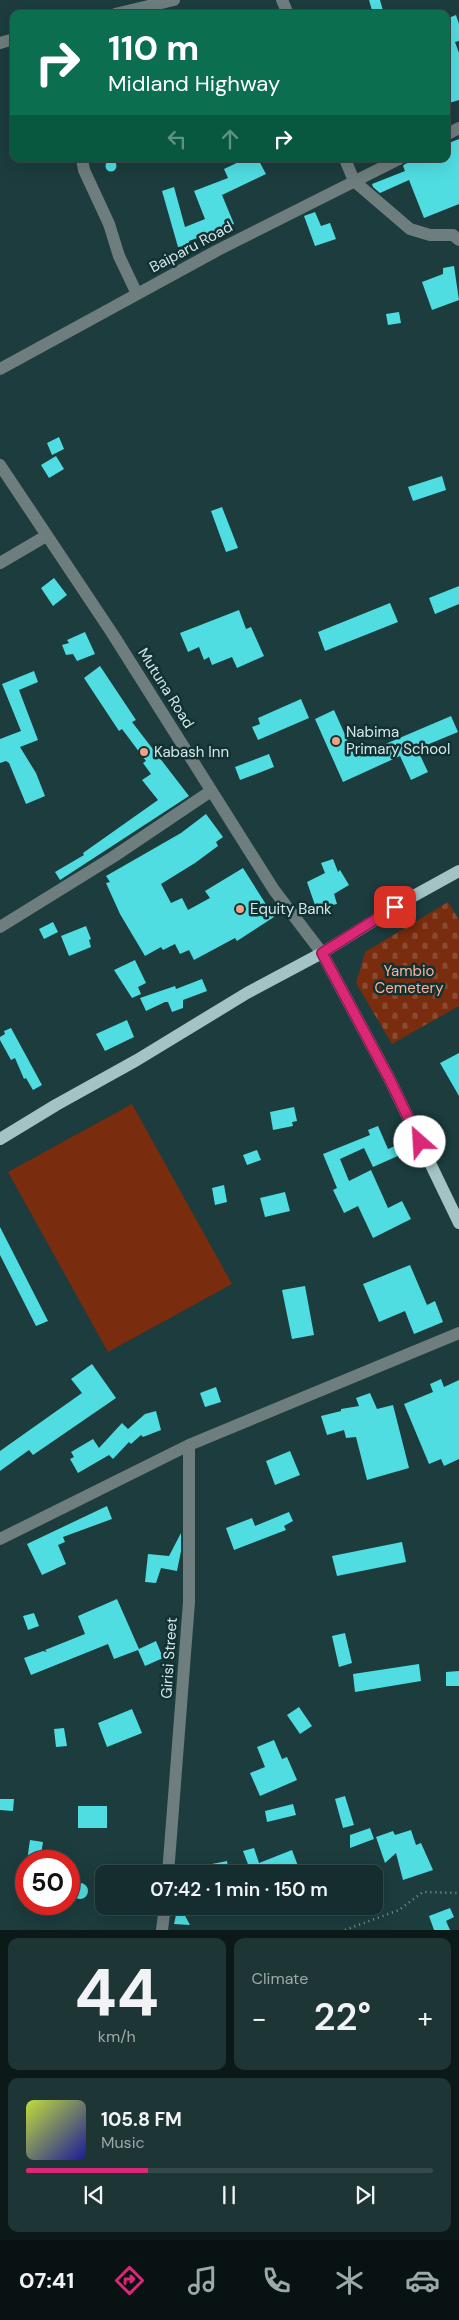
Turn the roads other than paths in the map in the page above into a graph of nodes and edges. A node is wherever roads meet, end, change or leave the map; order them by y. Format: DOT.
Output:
graph roads {
  1 [pos="174,0"];
  2 [pos="131,10"];
  3 [pos="83,162"];
  4 [pos="346,162"];
  5 [pos="393,162"];
  6 [pos="354,181"];
  7 [pos="459,240"];
  8 [pos="136,294"];
  9 [pos="0,369"];
  10 [pos="0,465"];
  11 [pos="46,536"];
  12 [pos="0,563"];
  13 [pos="212,791"];
  14 [pos="459,871"];
  15 [pos="0,927"];
  16 [pos="322,953"];
  17 [pos="0,1139"];
  18 [pos="459,1223"];
  19 [pos="459,1333"];
  20 [pos="189,1445"];
  21 [pos="0,1539"];
  22 [pos="169,1865"];
  23 [pos="164,1915"];
  24 [pos="162,1930"];
  1 -- 2 [label="street"];
  3 -- 8 [label="street"];
  4 -- 6 [label="street"];
  5 -- 6 [label="street, Baiparu Road"];
  6 -- 7 [label="street"];
  6 -- 8 [label="street, Baiparu Road"];
  8 -- 9 [label="street, Baiparu Road"];
  10 -- 11 [label="street, Mutuna Road"];
  11 -- 12 [label="street"];
  11 -- 13 [label="street, Mutuna Road"];
  13 -- 15 [label="street"];
  13 -- 16 [label="street, Mutuna Road"];
  14 -- 16 [label="main road"];
  16 -- 17 [label="main road"];
  16 -- 18 [label="main road"];
  19 -- 20 [label="street"];
  20 -- 21 [label="street"];
  20 -- 22 [label="street, Girisi Street"];
  23 -- 24 [label="street"];
}
